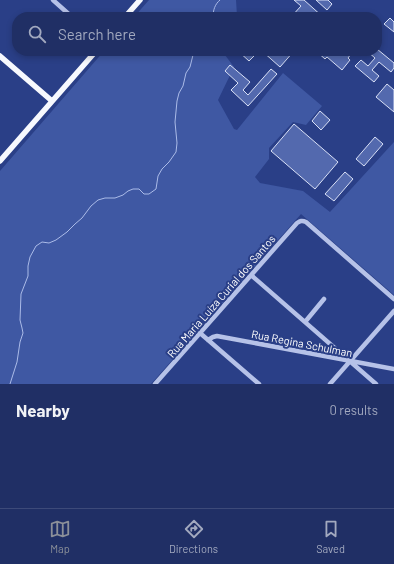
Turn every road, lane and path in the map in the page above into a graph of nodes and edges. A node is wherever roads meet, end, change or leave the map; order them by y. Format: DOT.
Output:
graph roads {
  1 [pos="53,0"];
  2 [pos="140,0"];
  3 [pos="66,12"];
  4 [pos="130,12"];
  5 [pos="0,56"];
  6 [pos="92,56"];
  7 [pos="52,102"];
  8 [pos="1,159"];
  9 [pos="251,275"];
  10 [pos="324,299"];
  11 [pos="394,299"];
  12 [pos="394,310"];
  13 [pos="305,322"];
  14 [pos="200,333"];
  15 [pos="208,340"];
  16 [pos="350,361"];
  17 [pos="394,369"];
  18 [pos="155,384"];
  19 [pos="259,384"];
  20 [pos="330,384"];
  21 [pos="376,384"];
  1 -- 3 [label="street"];
  2 -- 4 [label="main road"];
  5 -- 7 [label="main road"];
  6 -- 7 [label="main road"];
  7 -- 8 [label="main road"];
  9 -- 11 [label="street, Rua Maria Luíza Curial dos Santos"];
  9 -- 13 [label="street"];
  9 -- 14 [label="street, Rua Maria Luíza Curial dos Santos"];
  10 -- 13 [label="street"];
  12 -- 16 [label="street"];
  13 -- 16 [label="street"];
  14 -- 15 [label="street"];
  14 -- 18 [label="street, Rua Maria Luíza Curial dos Santos"];
  15 -- 16 [label="street, Rua Regina Schulman"];
  15 -- 19 [label="street"];
  16 -- 17 [label="street, Rua Regina Schulman"];
  16 -- 20 [label="street"];
  16 -- 21 [label="street"];
}
